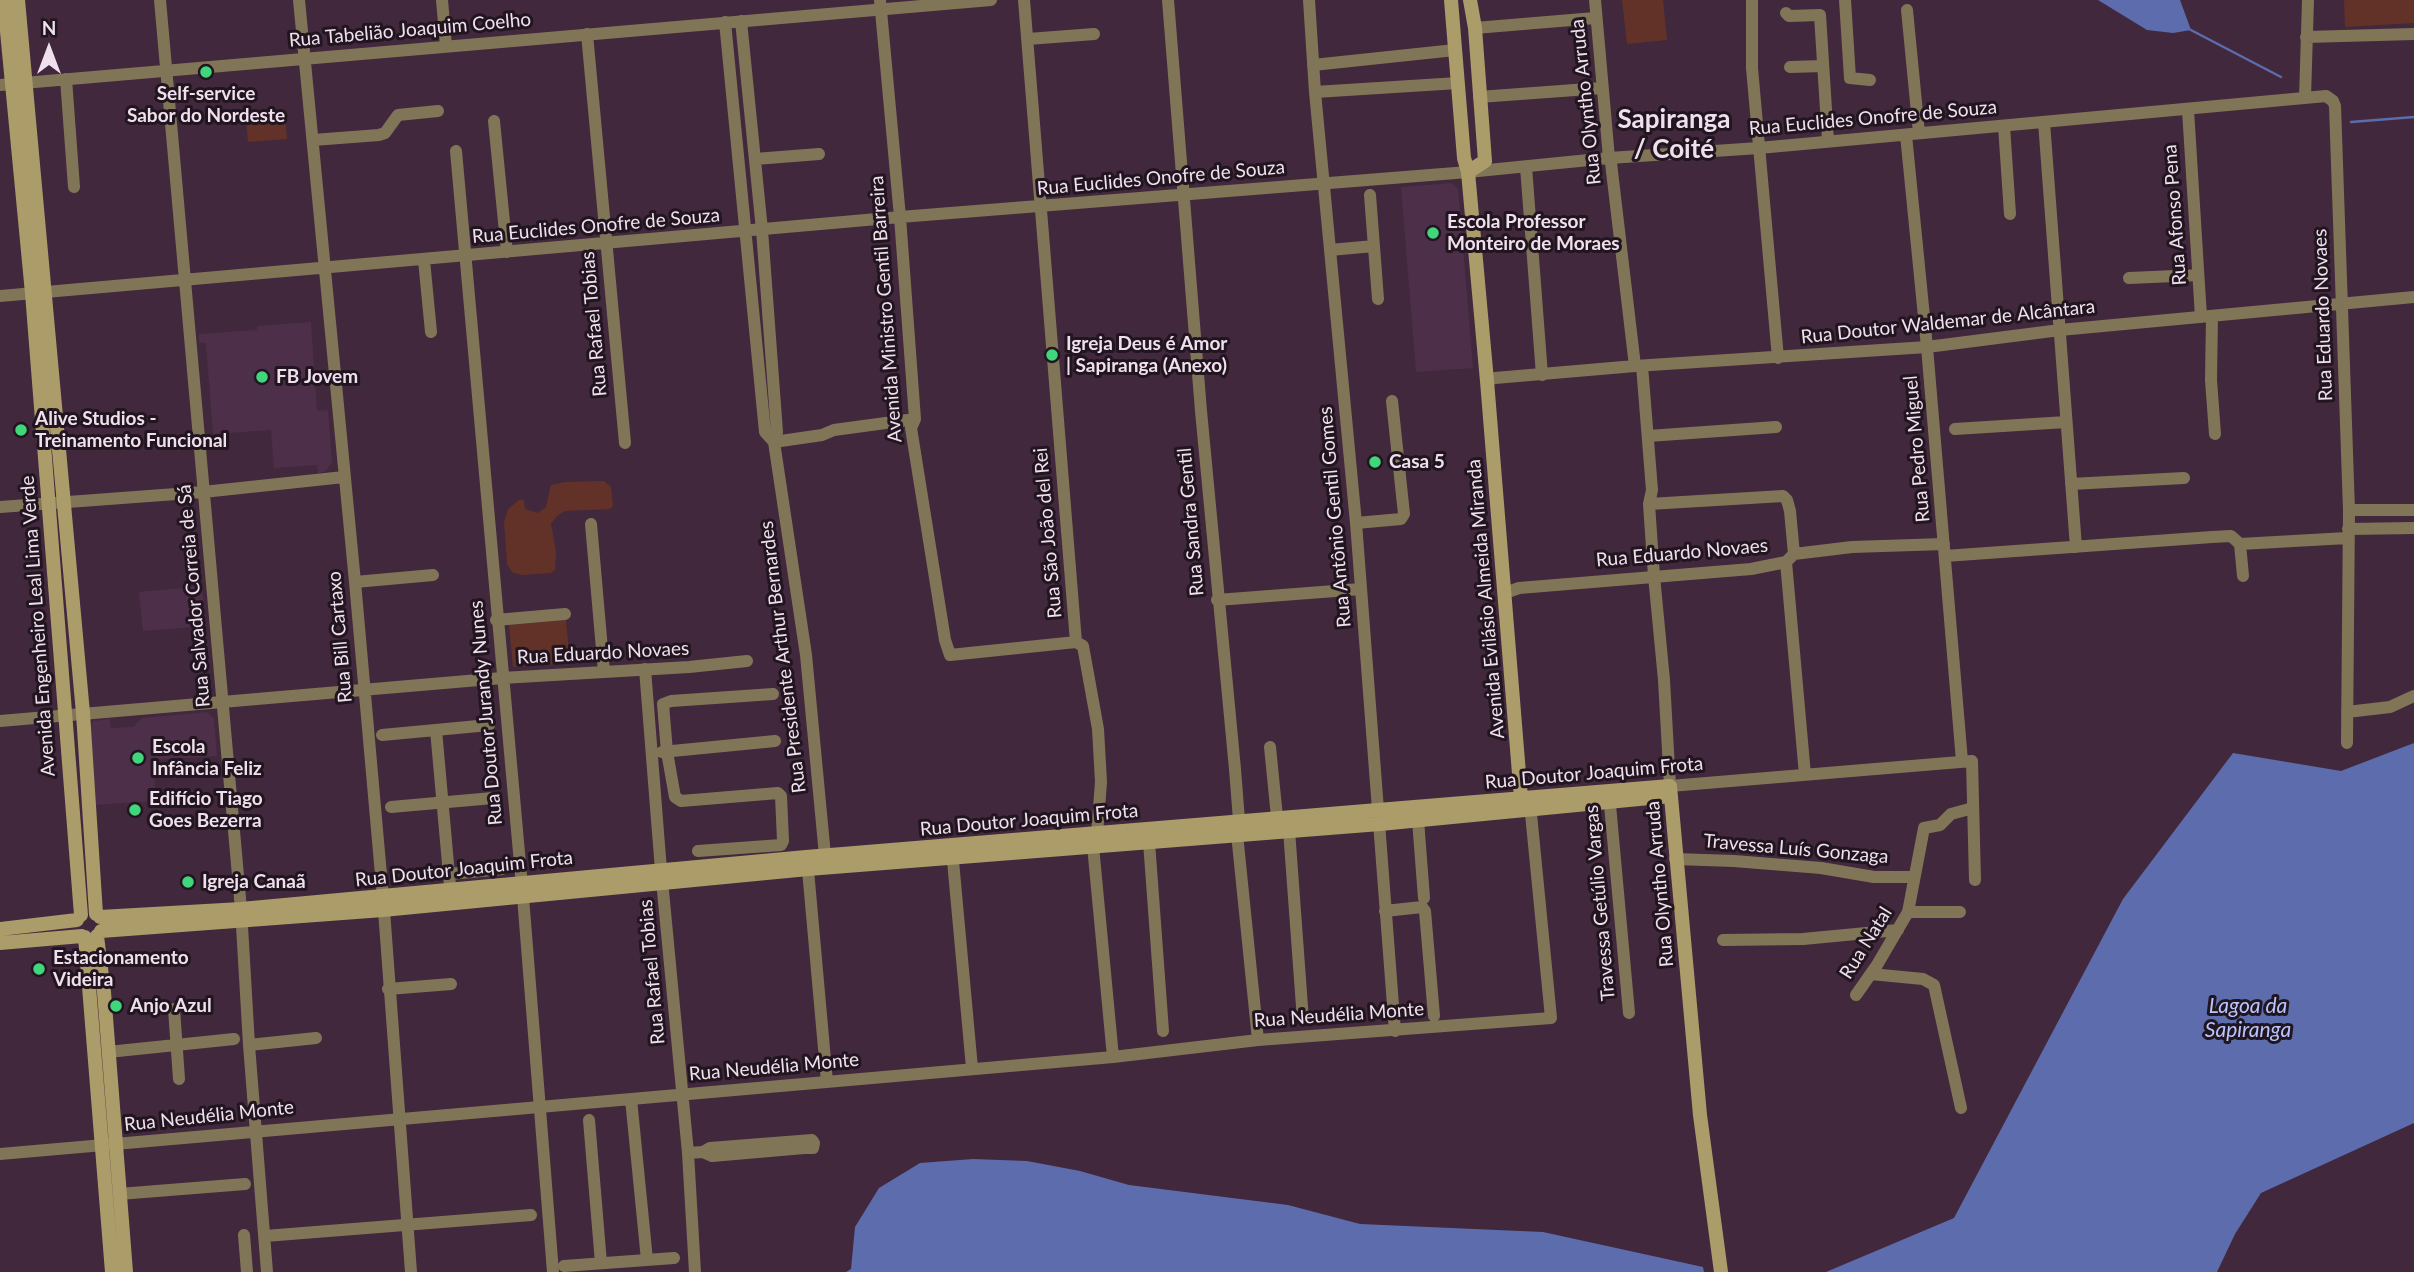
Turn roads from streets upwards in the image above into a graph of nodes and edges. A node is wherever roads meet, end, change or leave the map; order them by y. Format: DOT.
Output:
graph roads {
  1 [pos="4,0"];
  2 [pos="18,0"];
  3 [pos="160,0"];
  4 [pos="299,0"];
  5 [pos="442,0"];
  6 [pos="991,0"];
  7 [pos="1024,0"];
  8 [pos="1168,0"];
  9 [pos="1309,0"];
  10 [pos="1451,0"];
  11 [pos="1470,0"];
  12 [pos="1595,0"];
  13 [pos="1752,0"];
  14 [pos="1845,0"];
  15 [pos="2308,0"];
  16 [pos="881,4"];
  17 [pos="1907,10"];
  18 [pos="1786,13"];
  19 [pos="1595,19"];
  20 [pos="741,21"];
  21 [pos="725,22"];
  22 [pos="1475,29"];
  23 [pos="587,34"];
  24 [pos="1094,34"];
  25 [pos="2414,34"];
  26 [pos="2306,37"];
  27 [pos="1028,39"];
  28 [pos="446,46"];
  29 [pos="1454,50"];
  30 [pos="303,58"];
  31 [pos="1847,58"];
  32 [pos="1823,63"];
  33 [pos="1313,65"];
  34 [pos="1790,67"];
  35 [pos="167,71"];
  36 [pos="66,79"];
  37 [pos="1870,80"];
  38 [pos="1458,83"];
  39 [pos="12,84"];
  40 [pos="1602,88"];
  41 [pos="1315,92"];
  42 [pos="2326,96"];
  43 [pos="1479,97"];
  44 [pos="2305,97"];
  45 [pos="2188,110"];
  46 [pos="438,111"];
  47 [pos="494,121"];
  48 [pos="2044,121"];
  49 [pos="2004,126"];
  50 [pos="1912,134"];
  51 [pos="313,140"];
  52 [pos="1828,141"];
  53 [pos="1759,148"];
  54 [pos="456,151"];
  55 [pos="819,154"];
  56 [pos="1609,158"];
  57 [pos="755,159"];
  58 [pos="1526,167"];
  59 [pos="1468,172"];
  60 [pos="1324,184"];
  61 [pos="74,187"];
  62 [pos="1184,195"];
  63 [pos="1370,195"];
  64 [pos="1042,207"];
  65 [pos="2010,214"];
  66 [pos="900,217"];
  67 [pos="762,230"];
  68 [pos="745,231"];
  69 [pos="606,243"];
  70 [pos="1374,246"];
  71 [pos="1331,250"];
  72 [pos="507,252"];
  73 [pos="466,257"];
  74 [pos="424,260"];
  75 [pos="324,269"];
  76 [pos="2198,275"];
  77 [pos="2129,278"];
  78 [pos="183,280"];
  79 [pos="38,292"];
  80 [pos="0,296"];
  81 [pos="2414,297"];
  82 [pos="1378,299"];
  83 [pos="2341,304"];
  84 [pos="2206,316"];
  85 [pos="2060,330"];
  86 [pos="431,332"];
  87 [pos="1927,347"];
  88 [pos="1778,358"];
  89 [pos="1639,366"];
  90 [pos="1542,374"];
  91 [pos="1487,382"];
  92 [pos="1392,401"];
  93 [pos="915,419"];
  94 [pos="2066,422"];
  95 [pos="1776,427"];
  96 [pos="1955,429"];
  97 [pos="2215,434"];
  98 [pos="1648,436"];
  99 [pos="774,442"];
  100 [pos="625,443"];
  101 [pos="344,477"];
  102 [pos="2184,478"];
  103 [pos="2071,484"];
  104 [pos="204,492"];
  105 [pos="63,502"];
  106 [pos="48,504"];
  107 [pos="1649,504"];
  108 [pos="0,507"];
  109 [pos="2349,510"];
  110 [pos="2414,510"];
  111 [pos="1356,523"];
  112 [pos="591,524"];
  113 [pos="2414,528"];
  114 [pos="2347,533"];
  115 [pos="2240,544"];
  116 [pos="2076,547"];
  117 [pos="1945,550"];
  118 [pos="1790,558"];
  119 [pos="433,575"];
  120 [pos="1654,576"];
  121 [pos="2243,576"];
  122 [pos="355,582"];
  123 [pos="1361,589"];
  124 [pos="1505,593"];
  125 [pos="1217,600"];
  126 [pos="565,614"];
  127 [pos="496,620"];
  128 [pos="1076,642"];
  129 [pos="747,661"];
  130 [pos="645,669"];
  131 [pos="604,672"];
  132 [pos="502,678"];
  133 [pos="365,691"];
  134 [pos="773,694"];
  135 [pos="2414,696"];
  136 [pos="223,701"];
  137 [pos="2347,712"];
  138 [pos="83,713"];
  139 [pos="64,715"];
  140 [pos="0,721"];
  141 [pos="489,725"];
  142 [pos="436,730"];
  143 [pos="382,735"];
  144 [pos="775,741"];
  145 [pos="2347,743"];
  146 [pos="1270,747"];
  147 [pos="667,752"];
  148 [pos="651,753"];
  149 [pos="1962,761"];
  150 [pos="1805,775"];
  151 [pos="1670,791"];
  152 [pos="1610,796"];
  153 [pos="493,798"];
  154 [pos="443,803"];
  155 [pos="1523,803"];
  156 [pos="391,807"];
  157 [pos="1973,808"];
  158 [pos="1277,817"];
  159 [pos="1379,817"];
  160 [pos="1418,820"];
  161 [pos="1238,827"];
  162 [pos="1289,830"];
  163 [pos="1095,840"];
  164 [pos="1149,842"];
  165 [pos="698,851"];
  166 [pos="952,851"];
  167 [pos="1675,859"];
  168 [pos="825,862"];
  169 [pos="807,863"];
  170 [pos="502,869"];
  171 [pos="450,874"];
  172 [pos="662,877"];
  173 [pos="1914,877"];
  174 [pos="1975,880"];
  175 [pos="522,890"];
  176 [pos="451,897"];
  177 [pos="1424,898"];
  178 [pos="383,903"];
  179 [pos="1385,911"];
  180 [pos="1908,912"];
  181 [pos="1960,912"];
  182 [pos="241,914"];
  183 [pos="90,926"];
  184 [pos="0,929"];
  185 [pos="1898,930"];
  186 [pos="1723,940"];
  187 [pos="0,943"];
  188 [pos="1871,974"];
  189 [pos="451,984"];
  190 [pos="388,989"];
  191 [pos="1856,995"];
  192 [pos="174,1009"];
  193 [pos="1629,1013"];
  194 [pos="1434,1016"];
  195 [pos="1551,1018"];
  196 [pos="1303,1020"];
  197 [pos="1163,1031"];
  198 [pos="1395,1031"];
  199 [pos="316,1038"];
  200 [pos="234,1039"];
  201 [pos="1258,1040"];
  202 [pos="177,1045"];
  203 [pos="248,1045"];
  204 [pos="108,1052"];
  205 [pos="1113,1057"];
  206 [pos="972,1068"];
  207 [pos="179,1079"];
  208 [pos="827,1082"];
  209 [pos="682,1095"];
  210 [pos="631,1099"];
  211 [pos="541,1108"];
  212 [pos="1961,1108"];
  213 [pos="398,1118"];
  214 [pos="589,1120"];
  215 [pos="257,1130"];
  216 [pos="109,1145"];
  217 [pos="704,1152"];
  218 [pos="688,1153"];
  219 [pos="0,1154"];
  220 [pos="245,1184"];
  221 [pos="120,1194"];
  222 [pos="531,1215"];
  223 [pos="406,1225"];
  224 [pos="244,1235"];
  225 [pos="265,1236"];
  226 [pos="674,1258"];
  227 [pos="647,1260"];
  228 [pos="601,1263"];
  229 [pos="558,1269"];
  230 [pos="112,1272"];
  231 [pos="126,1272"];
  232 [pos="247,1272"];
  233 [pos="267,1272"];
  234 [pos="411,1272"];
  235 [pos="695,1272"];
  236 [pos="1721,1272"];
  1 -- 39 [label="street, Avenida Engenheiro Leal Lima Verde"];
  2 -- 39 [label="street, Avenida Engenheiro Leal Lima Verde"];
  3 -- 35 [label="street, Rua Salvador Correia de Sá"];
  4 -- 30 [label="street, Rua Bill Cartaxo"];
  5 -- 28 [label="street"];
  6 -- 16 [label="street, Rua Tabelião Joaquim Coelho"];
  7 -- 27 [label="street, Rua São João del Rei"];
  8 -- 62 [label="street, Rua Sandra Gentil"];
  9 -- 33 [label="street, Rua Antônio Gentil Gomes"];
  10 -- 29 [label="street, Avenida Evilásio Almeida Miranda"];
  11 -- 22 [label="street"];
  12 -- 19 [label="street, Rua Olyntho Arruda"];
  13 -- 53 [label="street"];
  14 -- 31 [label="street"];
  15 -- 26 [label="street"];
  16 -- 20 [label="street, Rua Tabelião Joaquim Coelho"];
  16 -- 66 [label="street, Avenida Ministro Gentil Barreira"];
  17 -- 50 [label="street, Rua Pedro Miguel"];
  18 -- 32 [label="street"];
  19 -- 22 [label="street"];
  19 -- 40 [label="street, Rua Olyntho Arruda"];
  20 -- 21 [label="street, Rua Tabelião Joaquim Coelho"];
  20 -- 57 [label="street, Rua Presidente Arthur Bernardes"];
  21 -- 23 [label="street, Rua Tabelião Joaquim Coelho"];
  21 -- 68 [label="street, Rua Presidente Arthur Bernardes"];
  22 -- 43 [label="street"];
  23 -- 28 [label="street, Rua Tabelião Joaquim Coelho"];
  23 -- 69 [label="street, Rua Rafael Tobias"];
  24 -- 27 [label="street"];
  25 -- 26 [label="street"];
  26 -- 44 [label="street"];
  27 -- 64 [label="street, Rua São João del Rei"];
  28 -- 30 [label="street, Rua Tabelião Joaquim Coelho"];
  29 -- 33 [label="street"];
  29 -- 38 [label="street, Avenida Evilásio Almeida Miranda"];
  30 -- 35 [label="street, Rua Tabelião Joaquim Coelho"];
  30 -- 51 [label="street, Rua Bill Cartaxo"];
  31 -- 32 [label="street"];
  31 -- 37 [label="street"];
  32 -- 34 [label="street"];
  32 -- 52 [label="street"];
  33 -- 41 [label="street, Rua Antônio Gentil Gomes"];
  35 -- 36 [label="street, Rua Tabelião Joaquim Coelho"];
  35 -- 78 [label="street, Rua Salvador Correia de Sá"];
  36 -- 39 [label="street, Rua Tabelião Joaquim Coelho"];
  36 -- 61 [label="street"];
  38 -- 41 [label="street"];
  38 -- 59 [label="street, Avenida Evilásio Almeida Miranda"];
  39 -- 79 [label="street, Avenida Engenheiro Leal Lima Verde"];
  40 -- 43 [label="street"];
  40 -- 56 [label="street, Rua Olyntho Arruda"];
  41 -- 60 [label="street, Rua Antônio Gentil Gomes"];
  42 -- 44 [label="street, Rua Euclides Onofre de Souza"];
  42 -- 83 [label="street, Rua Eduardo Novaes"];
  43 -- 59 [label="street"];
  44 -- 45 [label="street, Rua Euclides Onofre de Souza"];
  45 -- 48 [label="street, Rua Euclides Onofre de Souza"];
  45 -- 76 [label="street, Rua Afonso Pena"];
  46 -- 51 [label="street"];
  47 -- 72 [label="street"];
  48 -- 49 [label="street, Rua Euclides Onofre de Souza"];
  48 -- 85 [label="street"];
  49 -- 50 [label="street, Rua Euclides Onofre de Souza"];
  49 -- 65 [label="street"];
  50 -- 52 [label="street, Rua Euclides Onofre de Souza"];
  50 -- 87 [label="street, Rua Pedro Miguel"];
  51 -- 75 [label="street, Rua Bill Cartaxo"];
  52 -- 53 [label="street, Rua Euclides Onofre de Souza"];
  53 -- 56 [label="street, Rua Euclides Onofre de Souza"];
  53 -- 88 [label="street"];
  54 -- 73 [label="street, Rua Doutor Jurandy Nunes"];
  55 -- 57 [label="street"];
  56 -- 58 [label="street, Rua Euclides Onofre de Souza"];
  56 -- 89 [label="street, Rua Olyntho Arruda"];
  57 -- 67 [label="street, Rua Presidente Arthur Bernardes"];
  58 -- 59 [label="street, Rua Euclides Onofre de Souza"];
  58 -- 90 [label="street"];
  59 -- 60 [label="street, Rua Euclides Onofre de Souza"];
  59 -- 91 [label="street, Avenida Evilásio Almeida Miranda"];
  60 -- 62 [label="street, Rua Euclides Onofre de Souza"];
  60 -- 71 [label="street, Rua Antônio Gentil Gomes"];
  62 -- 64 [label="street, Rua Euclides Onofre de Souza"];
  62 -- 125 [label="street, Rua Sandra Gentil"];
  63 -- 70 [label="street"];
  64 -- 66 [label="street, Rua Euclides Onofre de Souza"];
  64 -- 128 [label="street, Rua São João del Rei"];
  66 -- 67 [label="street, Rua Euclides Onofre de Souza"];
  66 -- 93 [label="street, Avenida Ministro Gentil Barreira"];
  67 -- 68 [label="street, Rua Euclides Onofre de Souza"];
  67 -- 99 [label="street, Rua Presidente Arthur Bernardes"];
  68 -- 69 [label="street, Rua Euclides Onofre de Souza"];
  68 -- 99 [label="street, Rua Presidente Arthur Bernardes"];
  69 -- 72 [label="street, Rua Euclides Onofre de Souza"];
  69 -- 100 [label="street, Rua Rafael Tobias"];
  70 -- 71 [label="street"];
  70 -- 82 [label="street"];
  71 -- 111 [label="street, Rua Antônio Gentil Gomes"];
  72 -- 73 [label="street, Rua Euclides Onofre de Souza"];
  73 -- 74 [label="street, Rua Euclides Onofre de Souza"];
  73 -- 127 [label="street, Rua Doutor Jurandy Nunes"];
  74 -- 75 [label="street, Rua Euclides Onofre de Souza"];
  74 -- 86 [label="street"];
  75 -- 78 [label="street, Rua Euclides Onofre de Souza"];
  75 -- 101 [label="street, Rua Bill Cartaxo"];
  76 -- 77 [label="street"];
  76 -- 84 [label="street, Rua Afonso Pena"];
  78 -- 79 [label="street, Rua Euclides Onofre de Souza"];
  78 -- 104 [label="street, Rua Salvador Correia de Sá"];
  79 -- 80 [label="street, Rua Euclides Onofre de Souza"];
  79 -- 105 [label="street, Avenida Engenheiro Leal Lima Verde"];
  79 -- 106 [label="street, Avenida Engenheiro Leal Lima Verde"];
  81 -- 83 [label="street, Rua Doutor Waldemar de Alcântara"];
  83 -- 84 [label="street, Rua Doutor Waldemar de Alcântara"];
  83 -- 109 [label="street, Rua Eduardo Novaes"];
  84 -- 85 [label="street, Rua Doutor Waldemar de Alcântara"];
  84 -- 97 [label="street, Rua Afonso Pena"];
  85 -- 87 [label="street, Rua Doutor Waldemar de Alcântara"];
  85 -- 94 [label="street"];
  87 -- 88 [label="street, Rua Doutor Waldemar de Alcântara"];
  87 -- 117 [label="street, Rua Pedro Miguel"];
  88 -- 89 [label="street, Rua Doutor Waldemar de Alcântara"];
  89 -- 90 [label="street, Rua Doutor Waldemar de Alcântara"];
  89 -- 98 [label="street, Rua Olyntho Arruda"];
  90 -- 91 [label="street, Rua Doutor Waldemar de Alcântara"];
  91 -- 124 [label="street, Avenida Evilásio Almeida Miranda"];
  92 -- 111 [label="street"];
  93 -- 99 [label="street"];
  93 -- 128 [label="street, Avenida Ministro Gentil Barreira"];
  94 -- 96 [label="street"];
  94 -- 103 [label="street"];
  95 -- 98 [label="street"];
  98 -- 107 [label="street, Rua Olyntho Arruda"];
  99 -- 168 [label="street, Rua Presidente Arthur Bernardes"];
  101 -- 104 [label="street"];
  101 -- 122 [label="street, Rua Bill Cartaxo"];
  102 -- 103 [label="street"];
  103 -- 116 [label="street"];
  104 -- 105 [label="street"];
  104 -- 136 [label="street, Rua Salvador Correia de Sá"];
  105 -- 106 [label="street"];
  105 -- 138 [label="street, Avenida Engenheiro Leal Lima Verde"];
  106 -- 108 [label="street"];
  106 -- 139 [label="street, Avenida Engenheiro Leal Lima Verde"];
  107 -- 118 [label="street"];
  107 -- 120 [label="street, Rua Olyntho Arruda"];
  109 -- 110 [label="street"];
  109 -- 114 [label="street, Rua Eduardo Novaes"];
  111 -- 123 [label="street, Rua Antônio Gentil Gomes"];
  112 -- 131 [label="street"];
  113 -- 114 [label="street"];
  114 -- 115 [label="street, Rua Eduardo Novaes"];
  114 -- 137 [label="street, Rua Eduardo Novaes"];
  115 -- 116 [label="street, Rua Eduardo Novaes"];
  115 -- 121 [label="street"];
  116 -- 117 [label="street, Rua Eduardo Novaes"];
  117 -- 118 [label="street, Rua Eduardo Novaes"];
  117 -- 149 [label="street, Rua Pedro Miguel"];
  118 -- 120 [label="street, Rua Eduardo Novaes"];
  118 -- 150 [label="street"];
  119 -- 122 [label="street"];
  120 -- 124 [label="street, Rua Eduardo Novaes"];
  120 -- 151 [label="street, Rua Olyntho Arruda"];
  122 -- 133 [label="street, Rua Bill Cartaxo"];
  123 -- 125 [label="street"];
  123 -- 159 [label="street, Rua Antônio Gentil Gomes"];
  124 -- 155 [label="street, Avenida Evilásio Almeida Miranda"];
  125 -- 161 [label="street, Rua Sandra Gentil"];
  126 -- 127 [label="street"];
  127 -- 132 [label="street, Rua Doutor Jurandy Nunes"];
  128 -- 163 [label="street, Rua São João del Rei"];
  129 -- 130 [label="street, Rua Eduardo Novaes"];
  130 -- 131 [label="street, Rua Eduardo Novaes"];
  130 -- 148 [label="street, Rua Rafael Tobias"];
  131 -- 132 [label="street, Rua Eduardo Novaes"];
  132 -- 133 [label="street, Rua Eduardo Novaes"];
  132 -- 175 [label="street, Rua Doutor Jurandy Nunes"];
  133 -- 136 [label="street, Rua Eduardo Novaes"];
  133 -- 178 [label="street, Rua Bill Cartaxo"];
  134 -- 147 [label="street"];
  135 -- 137 [label="street"];
  136 -- 138 [label="street, Rua Eduardo Novaes"];
  136 -- 182 [label="street, Rua Salvador Correia de Sá"];
  137 -- 145 [label="street, Rua Eduardo Novaes"];
  138 -- 139 [label="street, Rua Eduardo Novaes"];
  138 -- 183 [label="street, Avenida Engenheiro Leal Lima Verde"];
  139 -- 140 [label="street, Rua Eduardo Novaes"];
  139 -- 183 [label="street, Avenida Engenheiro Leal Lima Verde"];
  141 -- 142 [label="street"];
  142 -- 143 [label="street"];
  142 -- 154 [label="street"];
  144 -- 147 [label="street"];
  146 -- 158 [label="street"];
  147 -- 148 [label="street"];
  147 -- 165 [label="street"];
  148 -- 172 [label="street, Rua Rafael Tobias"];
  149 -- 150 [label="street, Rua Doutor Joaquim Frota"];
  149 -- 157 [label="street, Rua Pedro Miguel"];
  150 -- 151 [label="street, Rua Doutor Joaquim Frota"];
  151 -- 152 [label="street, Rua Doutor Joaquim Frota"];
  151 -- 167 [label="street, Rua Olyntho Arruda"];
  152 -- 155 [label="street, Rua Doutor Joaquim Frota"];
  152 -- 193 [label="street, Travessa Getúlio Vargas"];
  153 -- 154 [label="street"];
  154 -- 156 [label="street"];
  154 -- 171 [label="street"];
  155 -- 159 [label="street, Rua Doutor Joaquim Frota"];
  155 -- 160 [label="street, Rua Doutor Joaquim Frota"];
  155 -- 195 [label="street, Avenida Evilásio Almeida Miranda"];
  157 -- 173 [label="street, Rua Natal"];
  157 -- 174 [label="street"];
  158 -- 159 [label="street, Rua Doutor Joaquim Frota"];
  158 -- 161 [label="street, Rua Doutor Joaquim Frota"];
  159 -- 160 [label="street, Rua Doutor Joaquim Frota"];
  159 -- 162 [label="street, Rua Doutor Joaquim Frota"];
  159 -- 179 [label="street, Rua Antônio Gentil Gomes"];
  160 -- 177 [label="street"];
  161 -- 162 [label="street, Rua Doutor Joaquim Frota"];
  161 -- 163 [label="street, Rua Doutor Joaquim Frota"];
  161 -- 164 [label="street, Rua Doutor Joaquim Frota"];
  161 -- 201 [label="street, Rua Sandra Gentil"];
  162 -- 196 [label="street"];
  163 -- 164 [label="street, Rua Doutor Joaquim Frota"];
  163 -- 166 [label="street, Rua Doutor Joaquim Frota"];
  163 -- 205 [label="street, Rua São João del Rei"];
  164 -- 197 [label="street"];
  166 -- 168 [label="street, Rua Doutor Joaquim Frota"];
  166 -- 206 [label="street"];
  167 -- 173 [label="street, Travessa Luís Gonzaga"];
  167 -- 236 [label="street, Rua Olyntho Arruda"];
  168 -- 169 [label="street, Rua Doutor Joaquim Frota"];
  169 -- 172 [label="street, Rua Doutor Joaquim Frota"];
  169 -- 208 [label="street"];
  170 -- 171 [label="street"];
  171 -- 176 [label="street"];
  172 -- 175 [label="street, Rua Doutor Joaquim Frota"];
  172 -- 209 [label="street, Rua Rafael Tobias"];
  173 -- 180 [label="street, Rua Natal"];
  175 -- 176 [label="street, Rua Doutor Joaquim Frota"];
  175 -- 211 [label="street, Rua Doutor Jurandy Nunes"];
  176 -- 178 [label="street, Rua Doutor Joaquim Frota"];
  178 -- 182 [label="street, Rua Doutor Joaquim Frota"];
  178 -- 190 [label="street, Rua Bill Cartaxo"];
  179 -- 194 [label="street"];
  179 -- 198 [label="street, Rua Antônio Gentil Gomes"];
  180 -- 181 [label="street"];
  180 -- 185 [label="street, Rua Natal"];
  182 -- 183 [label="street, Rua Doutor Joaquim Frota"];
  182 -- 203 [label="street, Rua Salvador Correia de Sá"];
  183 -- 184 [label="street, Rua Doutor Joaquim Frota"];
  183 -- 187 [label="street, Rua Doutor Joaquim Frota"];
  183 -- 204 [label="street, Avenida Engenheiro Leal Lima Verde"];
  183 -- 216 [label="street, Avenida Engenheiro Leal Lima Verde"];
  185 -- 186 [label="street"];
  185 -- 188 [label="street, Rua Natal"];
  188 -- 191 [label="street, Rua Natal"];
  188 -- 212 [label="street"];
  189 -- 190 [label="street"];
  190 -- 213 [label="street, Rua Bill Cartaxo"];
  192 -- 202 [label="street"];
  195 -- 198 [label="street, Rua Neudélia Monte"];
  198 -- 201 [label="street, Rua Neudélia Monte"];
  199 -- 203 [label="street"];
  200 -- 202 [label="street"];
  201 -- 205 [label="street, Rua Neudélia Monte"];
  202 -- 204 [label="street"];
  202 -- 207 [label="street"];
  203 -- 215 [label="street, Rua Salvador Correia de Sá"];
  204 -- 216 [label="street, Avenida Engenheiro Leal Lima Verde"];
  205 -- 206 [label="street, Rua Neudélia Monte"];
  206 -- 208 [label="street, Rua Neudélia Monte"];
  208 -- 209 [label="street, Rua Neudélia Monte"];
  209 -- 210 [label="street, Rua Neudélia Monte"];
  209 -- 218 [label="street, Rua Rafael Tobias"];
  210 -- 211 [label="street, Rua Neudélia Monte"];
  210 -- 227 [label="street"];
  211 -- 213 [label="street, Rua Neudélia Monte"];
  211 -- 229 [label="street, Rua Doutor Jurandy Nunes"];
  213 -- 215 [label="street, Rua Neudélia Monte"];
  213 -- 223 [label="street, Rua Bill Cartaxo"];
  214 -- 228 [label="street"];
  215 -- 216 [label="street, Rua Neudélia Monte"];
  215 -- 225 [label="street, Rua Salvador Correia de Sá"];
  216 -- 219 [label="street, Rua Neudélia Monte"];
  216 -- 221 [label="street, Avenida Engenheiro Leal Lima Verde"];
  216 -- 230 [label="street, Avenida Engenheiro Leal Lima Verde"];
  217 -- 217 [label="street"];
  217 -- 218 [label="street"];
  218 -- 235 [label="street, Rua Rafael Tobias"];
  220 -- 221 [label="street"];
  221 -- 231 [label="street, Avenida Engenheiro Leal Lima Verde"];
  222 -- 223 [label="street"];
  223 -- 225 [label="street"];
  223 -- 234 [label="street, Rua Bill Cartaxo"];
  224 -- 232 [label="street"];
  225 -- 233 [label="street, Rua Salvador Correia de Sá"];
  226 -- 227 [label="street"];
  227 -- 228 [label="street"];
  228 -- 229 [label="street"];
}
